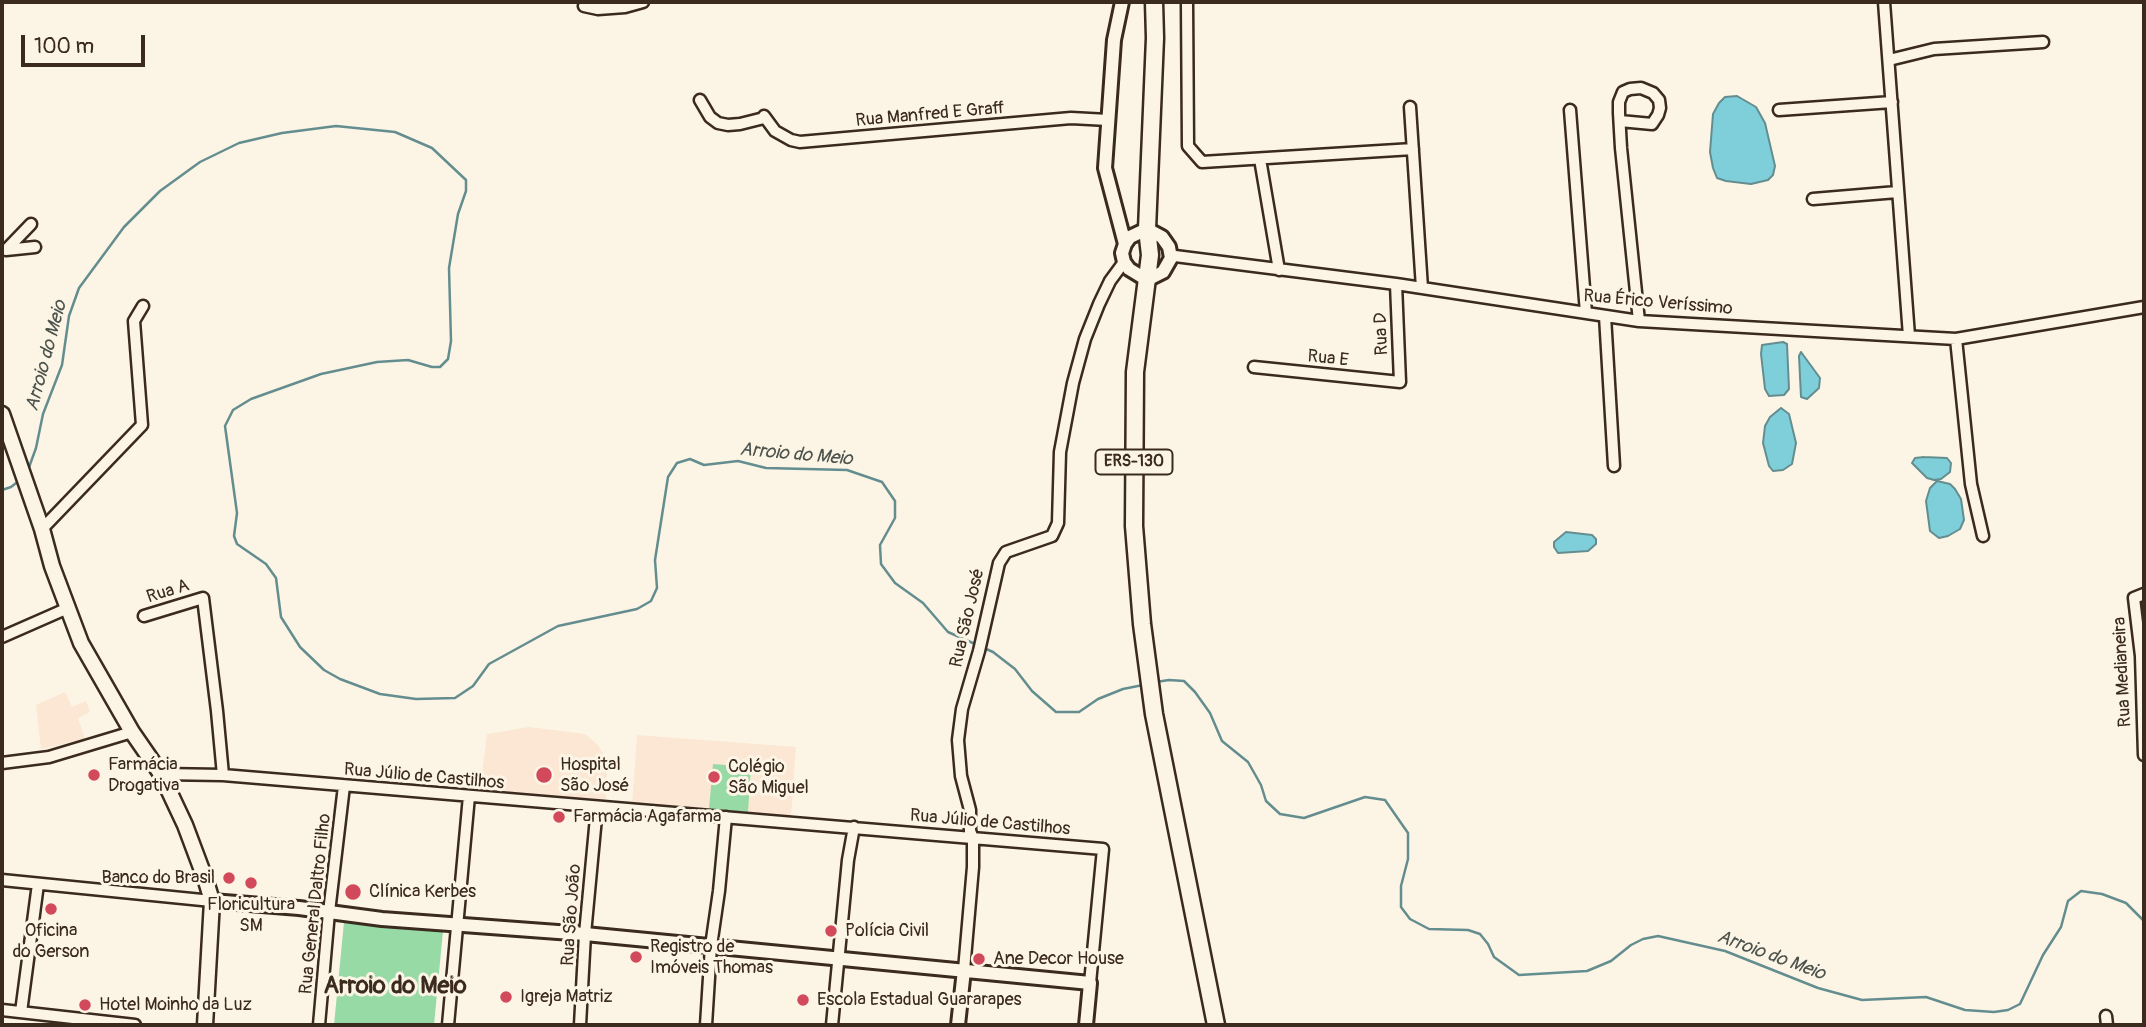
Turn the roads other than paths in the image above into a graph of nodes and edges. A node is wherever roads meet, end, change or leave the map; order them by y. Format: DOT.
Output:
graph roads {
  1 [pos="643,2"];
  2 [pos="1122,2"];
  3 [pos="1154,2"];
  4 [pos="1187,2"];
  5 [pos="1884,2"];
  6 [pos="584,6"];
  7 [pos="2043,41"];
  8 [pos="1889,60"];
  9 [pos="700,100"];
  10 [pos="1892,102"];
  11 [pos="1410,107"];
  12 [pos="1570,110"];
  13 [pos="1779,110"];
  14 [pos="1108,120"];
  15 [pos="1620,121"];
  16 [pos="1413,149"];
  17 [pos="1260,159"];
  18 [pos="1897,192"];
  19 [pos="1813,199"];
  20 [pos="31,224"];
  21 [pos="1147,229"];
  22 [pos="1125,244"];
  23 [pos="35,247"];
  24 [pos="4,250"];
  25 [pos="1171,258"];
  26 [pos="1124,262"];
  27 [pos="1279,270"];
  28 [pos="1147,280"];
  29 [pos="1396,284"];
  30 [pos="1422,288"];
  31 [pos="142,306"];
  32 [pos="2144,306"];
  33 [pos="1586,313"];
  34 [pos="1605,316"];
  35 [pos="1639,321"];
  36 [pos="1909,336"];
  37 [pos="1956,339"];
  38 [pos="1254,367"];
  39 [pos="1400,382"];
  40 [pos="2,414"];
  41 [pos="1614,466"];
  42 [pos="41,529"];
  43 [pos="1983,536"];
  44 [pos="2144,594"];
  45 [pos="68,608"];
  46 [pos="144,616"];
  47 [pos="2,637"];
  48 [pos="132,732"];
  49 [pos="2144,755"];
  50 [pos="2,763"];
  51 [pos="162,774"];
  52 [pos="223,775"];
  53 [pos="344,786"];
  54 [pos="469,796"];
  55 [pos="597,807"];
  56 [pos="726,817"];
  57 [pos="854,827"];
  58 [pos="973,838"];
  59 [pos="2,880"];
  60 [pos="38,884"];
  61 [pos="212,901"];
  62 [pos="329,912"];
  63 [pos="456,924"];
  64 [pos="585,934"];
  65 [pos="710,946"];
  66 [pos="837,958"];
  67 [pos="964,970"];
  68 [pos="1090,983"];
  69 [pos="2,1010"];
  70 [pos="21,1012"];
  71 [pos="135,1025"];
  72 [pos="205,1025"];
  73 [pos="319,1025"];
  74 [pos="448,1025"];
  75 [pos="580,1025"];
  76 [pos="706,1025"];
  77 [pos="832,1025"];
  78 [pos="958,1025"];
  79 [pos="1086,1025"];
  80 [pos="1216,1025"];
  1 -- 6 [label="street"];
  2 -- 14 [label="street"];
  3 -- 21 [label="main road, ERS-130"];
  4 -- 17 [label="street"];
  5 -- 8 [label="street"];
  7 -- 8 [label="street"];
  8 -- 10 [label="street"];
  9 -- 14 [label="street, Rua Manfred E Graff"];
  10 -- 13 [label="street"];
  10 -- 18 [label="street"];
  11 -- 16 [label="street"];
  12 -- 33 [label="street"];
  14 -- 22 [label="street"];
  15 -- 15 [label="street"];
  15 -- 35 [label="street"];
  16 -- 17 [label="street"];
  16 -- 30 [label="street"];
  17 -- 27 [label="street"];
  18 -- 19 [label="street"];
  18 -- 36 [label="street"];
  20 -- 24 [label="street"];
  21 -- 22 [label="street"];
  21 -- 25 [label="street"];
  21 -- 28 [label="main road, ERS-130"];
  22 -- 26 [label="street"];
  23 -- 24 [label="street"];
  25 -- 27 [label="street, Rua Érico Veríssimo"];
  25 -- 28 [label="street"];
  26 -- 28 [label="street"];
  26 -- 58 [label="street, Rua São José"];
  27 -- 29 [label="street, Rua Érico Veríssimo"];
  28 -- 80 [label="main road, ERS-130"];
  29 -- 30 [label="street, Rua Érico Veríssimo"];
  29 -- 39 [label="street, Rua D"];
  30 -- 33 [label="street, Rua Érico Veríssimo"];
  31 -- 42 [label="street"];
  32 -- 37 [label="street, Rua Érico Veríssimo"];
  33 -- 34 [label="street, Rua Érico Veríssimo"];
  34 -- 35 [label="street, Rua Érico Veríssimo"];
  34 -- 41 [label="street"];
  35 -- 36 [label="street, Rua Érico Veríssimo"];
  36 -- 37 [label="street, Rua Érico Veríssimo"];
  37 -- 43 [label="street"];
  38 -- 39 [label="street, Rua E"];
  40 -- 42 [label="main road"];
  42 -- 45 [label="main road"];
  44 -- 49 [label="street, Rua Medianeira"];
  45 -- 47 [label="street"];
  45 -- 48 [label="main road"];
  46 -- 52 [label="street, Rua A"];
  48 -- 50 [label="street"];
  48 -- 51 [label="main road"];
  51 -- 52 [label="street, Rua Júlio de Castilhos"];
  51 -- 61 [label="main road"];
  52 -- 53 [label="street, Rua Júlio de Castilhos"];
  53 -- 54 [label="street, Rua Júlio de Castilhos"];
  53 -- 62 [label="street, Rua General Daltro Filho"];
  54 -- 55 [label="street, Rua Júlio de Castilhos"];
  54 -- 63 [label="street"];
  55 -- 56 [label="street, Rua Júlio de Castilhos"];
  55 -- 64 [label="street, Rua São João"];
  56 -- 57 [label="street, Rua Júlio de Castilhos"];
  56 -- 65 [label="street"];
  57 -- 58 [label="street, Rua Júlio de Castilhos"];
  57 -- 66 [label="street"];
  58 -- 67 [label="street, Rua São José"];
  58 -- 68 [label="street, Rua Júlio de Castilhos"];
  59 -- 60 [label="street"];
  60 -- 61 [label="street"];
  60 -- 70 [label="street"];
  61 -- 62 [label="street"];
  61 -- 72 [label="main road"];
  62 -- 63 [label="street"];
  62 -- 73 [label="street, Rua General Daltro Filho"];
  63 -- 64 [label="street"];
  63 -- 74 [label="street"];
  64 -- 65 [label="street"];
  64 -- 75 [label="street, Rua São João"];
  65 -- 66 [label="street"];
  65 -- 76 [label="street"];
  66 -- 67 [label="street"];
  66 -- 77 [label="street"];
  67 -- 68 [label="street"];
  67 -- 78 [label="street, Rua São José"];
  68 -- 79 [label="street"];
  69 -- 70 [label="street"];
  70 -- 71 [label="street"];
}
